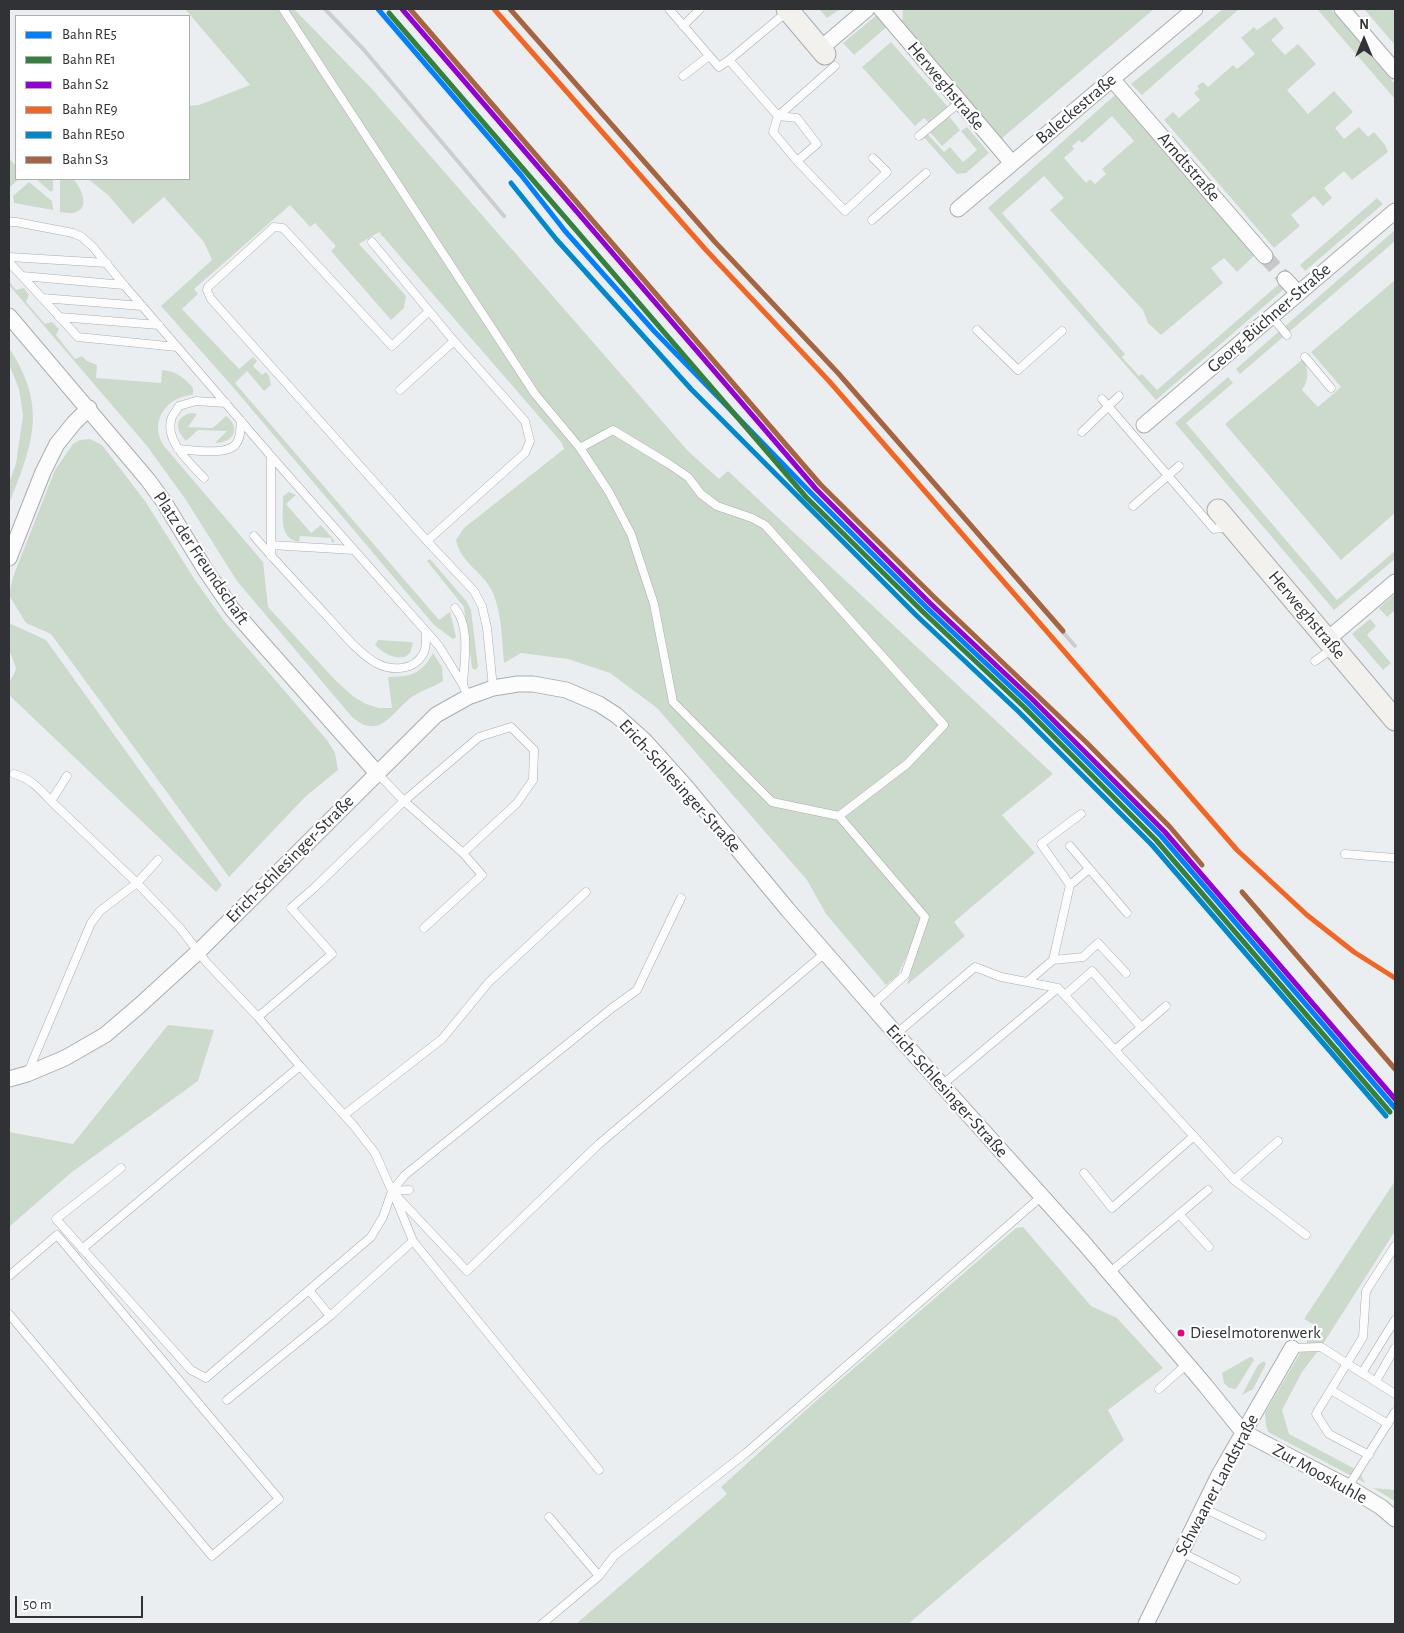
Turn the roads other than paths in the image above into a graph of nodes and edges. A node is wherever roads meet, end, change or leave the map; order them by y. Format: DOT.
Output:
graph roads {
  1 [pos="283,9"];
  2 [pos="669,9"];
  3 [pos="700,9"];
  4 [pos="867,9"];
  5 [pos="881,9"];
  6 [pos="1195,9"];
  7 [pos="1342,9"];
  8 [pos="787,10"];
  9 [pos="683,26"];
  10 [pos="829,51"];
  11 [pos="709,56"];
  12 [pos="729,60"];
  13 [pos="1395,70"];
  14 [pos="683,76"];
  15 [pos="1112,79"];
  16 [pos="960,102"];
  17 [pos="778,116"];
  18 [pos="919,136"];
  19 [pos="873,158"];
  20 [pos="797,161"];
  21 [pos="1012,163"];
  22 [pos="926,173"];
  23 [pos="958,209"];
  24 [pos="1395,211"];
  25 [pos="872,220"];
  26 [pos="9,222"];
  27 [pos="372,242"];
  28 [pos="1265,256"];
  29 [pos="9,257"];
  30 [pos="9,262"];
  31 [pos="107,263"];
  32 [pos="22,276"];
  33 [pos="1285,278"];
  34 [pos="124,285"];
  35 [pos="1298,293"];
  36 [pos="42,298"];
  37 [pos="142,306"];
  38 [pos="429,311"];
  39 [pos="9,316"];
  40 [pos="1271,316"];
  41 [pos="59,317"];
  42 [pos="159,325"];
  43 [pos="977,330"];
  44 [pos="1062,331"];
  45 [pos="1287,334"];
  46 [pos="454,341"];
  47 [pos="178,347"];
  48 [pos="1305,357"];
  49 [pos="1331,388"];
  50 [pos="400,390"];
  51 [pos="1119,396"];
  52 [pos="1102,399"];
  53 [pos="226,403"];
  54 [pos="1109,406"];
  55 [pos="89,408"];
  56 [pos="241,421"];
  57 [pos="1144,426"];
  58 [pos="1082,432"];
  59 [pos="580,448"];
  60 [pos="178,449"];
  61 [pos="271,456"];
  62 [pos="1180,466"];
  63 [pos="1168,476"];
  64 [pos="204,478"];
  65 [pos="1133,506"];
  66 [pos="1218,510"];
  67 [pos="1232,527"];
  68 [pos="254,536"];
  69 [pos="427,541"];
  70 [pos="271,545"];
  71 [pos="354,550"];
  72 [pos="271,556"];
  73 [pos="9,558"];
  74 [pos="1395,582"];
  75 [pos="455,608"];
  76 [pos="426,632"];
  77 [pos="1331,643"];
  78 [pos="1315,661"];
  79 [pos="493,688"];
  80 [pos="466,691"];
  81 [pos="1395,720"];
  82 [pos="376,773"];
  83 [pos="14,774"];
  84 [pos="67,776"];
  85 [pos="52,801"];
  86 [pos="404,801"];
  87 [pos="1081,814"];
  88 [pos="839,816"];
  89 [pos="1070,846"];
  90 [pos="463,853"];
  91 [pos="1346,854"];
  92 [pos="1395,858"];
  93 [pos="158,860"];
  94 [pos="1089,869"];
  95 [pos="137,883"];
  96 [pos="1070,885"];
  97 [pos="586,892"];
  98 [pos="681,898"];
  99 [pos="1127,913"];
  100 [pos="424,928"];
  101 [pos="198,952"];
  102 [pos="825,953"];
  103 [pos="1053,960"];
  104 [pos="1126,973"];
  105 [pos="1027,982"];
  106 [pos="1058,988"];
  107 [pos="1065,995"];
  108 [pos="871,1006"];
  109 [pos="1166,1006"];
  110 [pos="258,1017"];
  111 [pos="1141,1027"];
  112 [pos="896,1034"];
  113 [pos="1115,1050"];
  114 [pos="300,1066"];
  115 [pos="27,1074"];
  116 [pos="9,1078"];
  117 [pos="942,1085"];
  118 [pos="344,1115"];
  119 [pos="1194,1136"];
  120 [pos="1278,1140"];
  121 [pos="121,1168"];
  122 [pos="1084,1173"];
  123 [pos="1234,1180"];
  124 [pos="409,1190"];
  125 [pos="1208,1190"];
  126 [pos="392,1191"];
  127 [pos="1042,1196"];
  128 [pos="1179,1214"];
  129 [pos="1306,1236"];
  130 [pos="413,1241"];
  131 [pos="1395,1246"];
  132 [pos="1209,1247"];
  133 [pos="82,1249"];
  134 [pos="1109,1273"];
  135 [pos="9,1276"];
  136 [pos="309,1290"];
  137 [pos="9,1314"];
  138 [pos="330,1316"];
  139 [pos="1395,1320"];
  140 [pos="1292,1348"];
  141 [pos="1395,1348"];
  142 [pos="1187,1364"];
  143 [pos="1347,1364"];
  144 [pos="1362,1373"];
  145 [pos="1376,1381"];
  146 [pos="1160,1389"];
  147 [pos="1331,1390"];
  148 [pos="1395,1394"];
  149 [pos="227,1400"];
  150 [pos="1395,1412"];
  151 [pos="1388,1424"];
  152 [pos="1243,1432"];
  153 [pos="1369,1455"];
  154 [pos="599,1470"];
  155 [pos="1348,1487"];
  156 [pos="1203,1508"];
  157 [pos="549,1517"];
  158 [pos="1395,1519"];
  159 [pos="1262,1536"];
  160 [pos="1181,1552"];
  161 [pos="599,1576"];
  162 [pos="1236,1580"];
  163 [pos="542,1624"];
  164 [pos="1146,1624"];
  1 -- 59 [label="lane"];
  2 -- 9 [label="lane"];
  3 -- 9 [label="lane"];
  4 -- 10 [label="street"];
  5 -- 16 [label="street, Herweghstraße"];
  6 -- 15 [label="street, Baleckestraße"];
  7 -- 13 [label="street"];
  8 -- 10 [label="street"];
  8 -- 12 [label="lane"];
  9 -- 11 [label="lane"];
  10 -- 17 [label="lane"];
  11 -- 12 [label="lane"];
  11 -- 14 [label="lane"];
  12 -- 17 [label="lane"];
  15 -- 21 [label="street, Baleckestraße"];
  15 -- 28 [label="street, Arndtstraße"];
  16 -- 18 [label="lane"];
  16 -- 21 [label="street, Herweghstraße"];
  17 -- 20 [label="lane"];
  17 -- 20 [label="lane"];
  19 -- 20 [label="lane"];
  21 -- 23 [label="street, Baleckestraße"];
  22 -- 25 [label="lane"];
  24 -- 35 [label="street, Georg-Büchner-Straße"];
  26 -- 31 [label="lane"];
  27 -- 38 [label="lane"];
  29 -- 31 [label="lane"];
  30 -- 32 [label="lane"];
  31 -- 34 [label="lane"];
  32 -- 34 [label="lane"];
  32 -- 36 [label="lane"];
  33 -- 35 [label="street"];
  34 -- 37 [label="lane"];
  35 -- 40 [label="street, Georg-Büchner-Straße"];
  36 -- 37 [label="lane"];
  36 -- 41 [label="lane"];
  37 -- 42 [label="lane"];
  38 -- 46 [label="lane"];
  38 -- 69 [label="lane"];
  39 -- 55 [label="street, Platz der Freundschaft"];
  40 -- 45 [label="lane"];
  40 -- 57 [label="street, Georg-Büchner-Straße"];
  41 -- 42 [label="lane"];
  41 -- 47 [label="lane"];
  42 -- 47 [label="lane"];
  43 -- 44 [label="lane"];
  46 -- 50 [label="lane"];
  46 -- 69 [label="lane"];
  47 -- 53 [label="lane"];
  48 -- 49 [label="lane"];
  51 -- 54 [label="lane"];
  52 -- 54 [label="lane"];
  53 -- 56 [label="lane"];
  53 -- 60 [label="lane"];
  54 -- 58 [label="lane"];
  54 -- 63 [label="lane"];
  55 -- 73 [label="street"];
  55 -- 82 [label="street, Platz der Freundschaft"];
  56 -- 60 [label="lane"];
  56 -- 61 [label="lane"];
  59 -- 88 [label="lane"];
  59 -- 88 [label="lane"];
  60 -- 64 [label="lane"];
  61 -- 70 [label="lane"];
  61 -- 71 [label="lane"];
  62 -- 63 [label="lane"];
  63 -- 65 [label="lane"];
  63 -- 67 [label="lane"];
  66 -- 67 [label="street, Herweghstraße"];
  67 -- 77 [label="street, Herweghstraße"];
  68 -- 72 [label="lane"];
  69 -- 79 [label="lane"];
  70 -- 71 [label="lane"];
  70 -- 72 [label="lane"];
  71 -- 76 [label="lane"];
  72 -- 76 [label="lane"];
  74 -- 77 [label="street"];
  75 -- 80 [label="lane"];
  76 -- 80 [label="lane"];
  77 -- 78 [label="lane"];
  77 -- 81 [label="street, Herweghstraße"];
  79 -- 80 [label="street, Erich-Schlesinger-Straße"];
  79 -- 102 [label="street, Erich-Schlesinger-Straße"];
  80 -- 82 [label="street, Erich-Schlesinger-Straße"];
  82 -- 86 [label="lane"];
  82 -- 101 [label="street, Erich-Schlesinger-Straße"];
  83 -- 85 [label="lane"];
  84 -- 85 [label="lane"];
  85 -- 95 [label="lane"];
  86 -- 90 [label="lane"];
  86 -- 90 [label="lane"];
  86 -- 110 [label="lane"];
  87 -- 96 [label="lane"];
  88 -- 108 [label="lane"];
  89 -- 94 [label="lane"];
  90 -- 100 [label="lane"];
  91 -- 92 [label="lane"];
  93 -- 95 [label="lane"];
  94 -- 96 [label="lane"];
  94 -- 99 [label="lane"];
  95 -- 101 [label="lane"];
  95 -- 115 [label="lane"];
  96 -- 103 [label="lane"];
  97 -- 118 [label="lane"];
  98 -- 126 [label="lane"];
  101 -- 110 [label="lane"];
  101 -- 115 [label="street, Erich-Schlesinger-Straße"];
  102 -- 108 [label="street, Erich-Schlesinger-Straße"];
  102 -- 126 [label="lane"];
  103 -- 104 [label="lane"];
  103 -- 105 [label="lane"];
  105 -- 106 [label="lane"];
  105 -- 112 [label="lane"];
  106 -- 107 [label="lane"];
  106 -- 117 [label="lane"];
  107 -- 111 [label="lane"];
  107 -- 113 [label="lane"];
  108 -- 112 [label="street, Erich-Schlesinger-Straße"];
  109 -- 111 [label="lane"];
  110 -- 114 [label="lane"];
  111 -- 113 [label="lane"];
  112 -- 117 [label="street, Erich-Schlesinger-Straße"];
  113 -- 119 [label="lane"];
  114 -- 118 [label="lane"];
  114 -- 133 [label="lane"];
  115 -- 116 [label="street, Erich-Schlesinger-Straße"];
  117 -- 127 [label="street, Erich-Schlesinger-Straße"];
  118 -- 126 [label="lane"];
  119 -- 122 [label="lane"];
  119 -- 123 [label="lane"];
  120 -- 123 [label="lane"];
  121 -- 133 [label="lane"];
  123 -- 129 [label="lane"];
  124 -- 126 [label="lane"];
  125 -- 128 [label="lane"];
  126 -- 130 [label="lane"];
  126 -- 136 [label="lane"];
  127 -- 134 [label="street, Erich-Schlesinger-Straße"];
  127 -- 161 [label="lane"];
  128 -- 132 [label="lane"];
  128 -- 134 [label="lane"];
  130 -- 138 [label="lane"];
  130 -- 154 [label="lane"];
  131 -- 143 [label="lane"];
  133 -- 136 [label="lane"];
  134 -- 142 [label="street, Erich-Schlesinger-Straße"];
  135 -- 137 [label="lane"];
  136 -- 138 [label="lane"];
  138 -- 149 [label="lane"];
  139 -- 144 [label="lane"];
  140 -- 143 [label="lane"];
  140 -- 152 [label="street, Schwaaner Landstraße"];
  141 -- 145 [label="lane"];
  142 -- 146 [label="lane"];
  142 -- 152 [label="street, Erich-Schlesinger-Straße"];
  143 -- 144 [label="lane"];
  143 -- 147 [label="lane"];
  144 -- 145 [label="lane"];
  145 -- 148 [label="lane"];
  147 -- 151 [label="lane"];
  147 -- 153 [label="lane"];
  150 -- 151 [label="lane"];
  151 -- 153 [label="lane"];
  152 -- 155 [label="street, Zur Mooskuhle"];
  152 -- 156 [label="street, Schwaaner Landstraße"];
  153 -- 155 [label="lane"];
  155 -- 158 [label="street, Zur Mooskuhle"];
  156 -- 159 [label="lane"];
  156 -- 160 [label="street, Schwaaner Landstraße"];
  157 -- 161 [label="lane"];
  160 -- 162 [label="lane"];
  160 -- 164 [label="street, Schwaaner Landstraße"];
  161 -- 163 [label="lane"];
}
